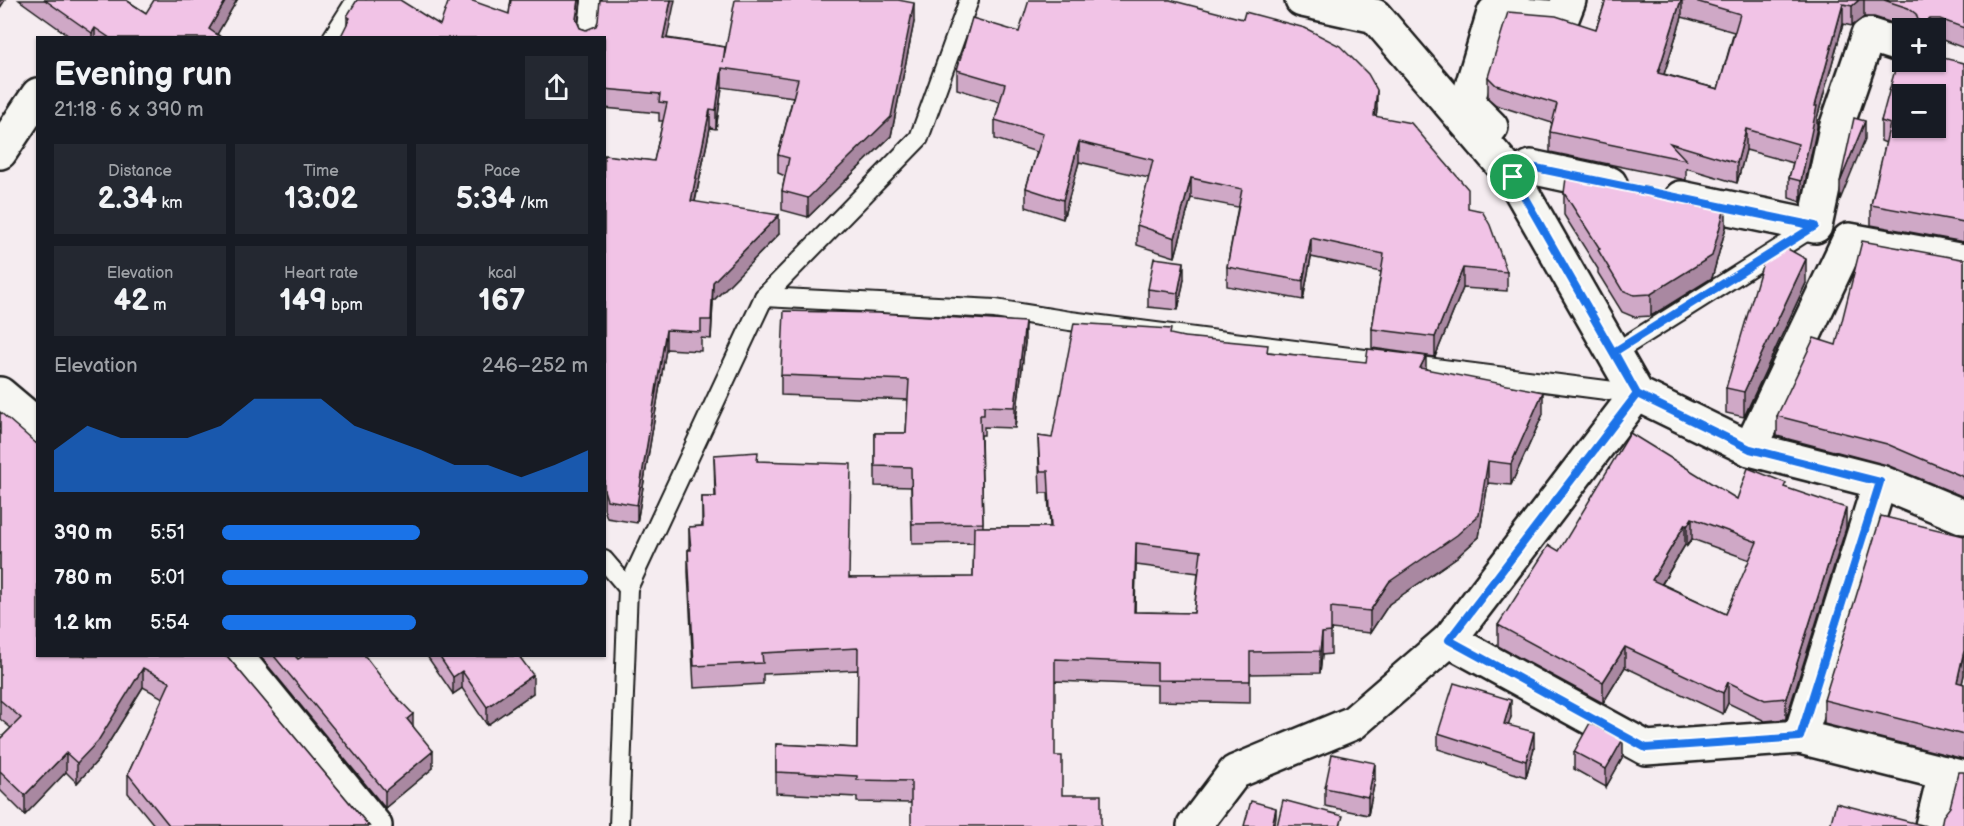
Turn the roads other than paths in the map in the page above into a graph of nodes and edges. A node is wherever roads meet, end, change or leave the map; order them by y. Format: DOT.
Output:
graph roads {
  1 [pos="356,0"];
  2 [pos="591,0"];
  3 [pos="969,0"];
  4 [pos="1302,0"];
  5 [pos="1569,0"];
  6 [pos="333,36"];
  7 [pos="587,36"];
  8 [pos="1892,43"];
  9 [pos="36,98"];
  10 [pos="0,152"];
  11 [pos="1522,172"];
  12 [pos="1815,226"];
  13 [pos="1964,261"];
  14 [pos="764,297"];
  15 [pos="1614,352"];
  16 [pos="0,394"];
  17 [pos="1637,394"];
  18 [pos="36,424"];
  19 [pos="1750,449"];
  20 [pos="1880,482"];
  21 [pos="1964,516"];
  22 [pos="606,562"];
  23 [pos="628,588"];
  24 [pos="1449,640"];
  25 [pos="237,657"];
  26 [pos="1800,737"];
  27 [pos="1955,775"];
  28 [pos="375,826"];
  29 [pos="619,826"];
  30 [pos="1194,826"];
  31 [pos="1932,826"];
  1 -- 6 [label="lane"];
  2 -- 7 [label="lane"];
  3 -- 14 [label="lane"];
  4 -- 11 [label="street"];
  5 -- 11 [label="street"];
  8 -- 12 [label="street"];
  9 -- 10 [label="street"];
  11 -- 12 [label="street"];
  11 -- 15 [label="street"];
  12 -- 15 [label="lane"];
  13 -- 19 [label="street"];
  14 -- 17 [label="lane"];
  14 -- 23 [label="lane"];
  15 -- 17 [label="street"];
  16 -- 18 [label="street"];
  17 -- 19 [label="street"];
  17 -- 24 [label="street"];
  19 -- 20 [label="street"];
  20 -- 21 [label="street"];
  20 -- 26 [label="street"];
  22 -- 23 [label="lane"];
  23 -- 29 [label="lane"];
  24 -- 26 [label="street"];
  24 -- 30 [label="street"];
  25 -- 28 [label="street"];
  26 -- 27 [label="street"];
  27 -- 31 [label="street"];
}
